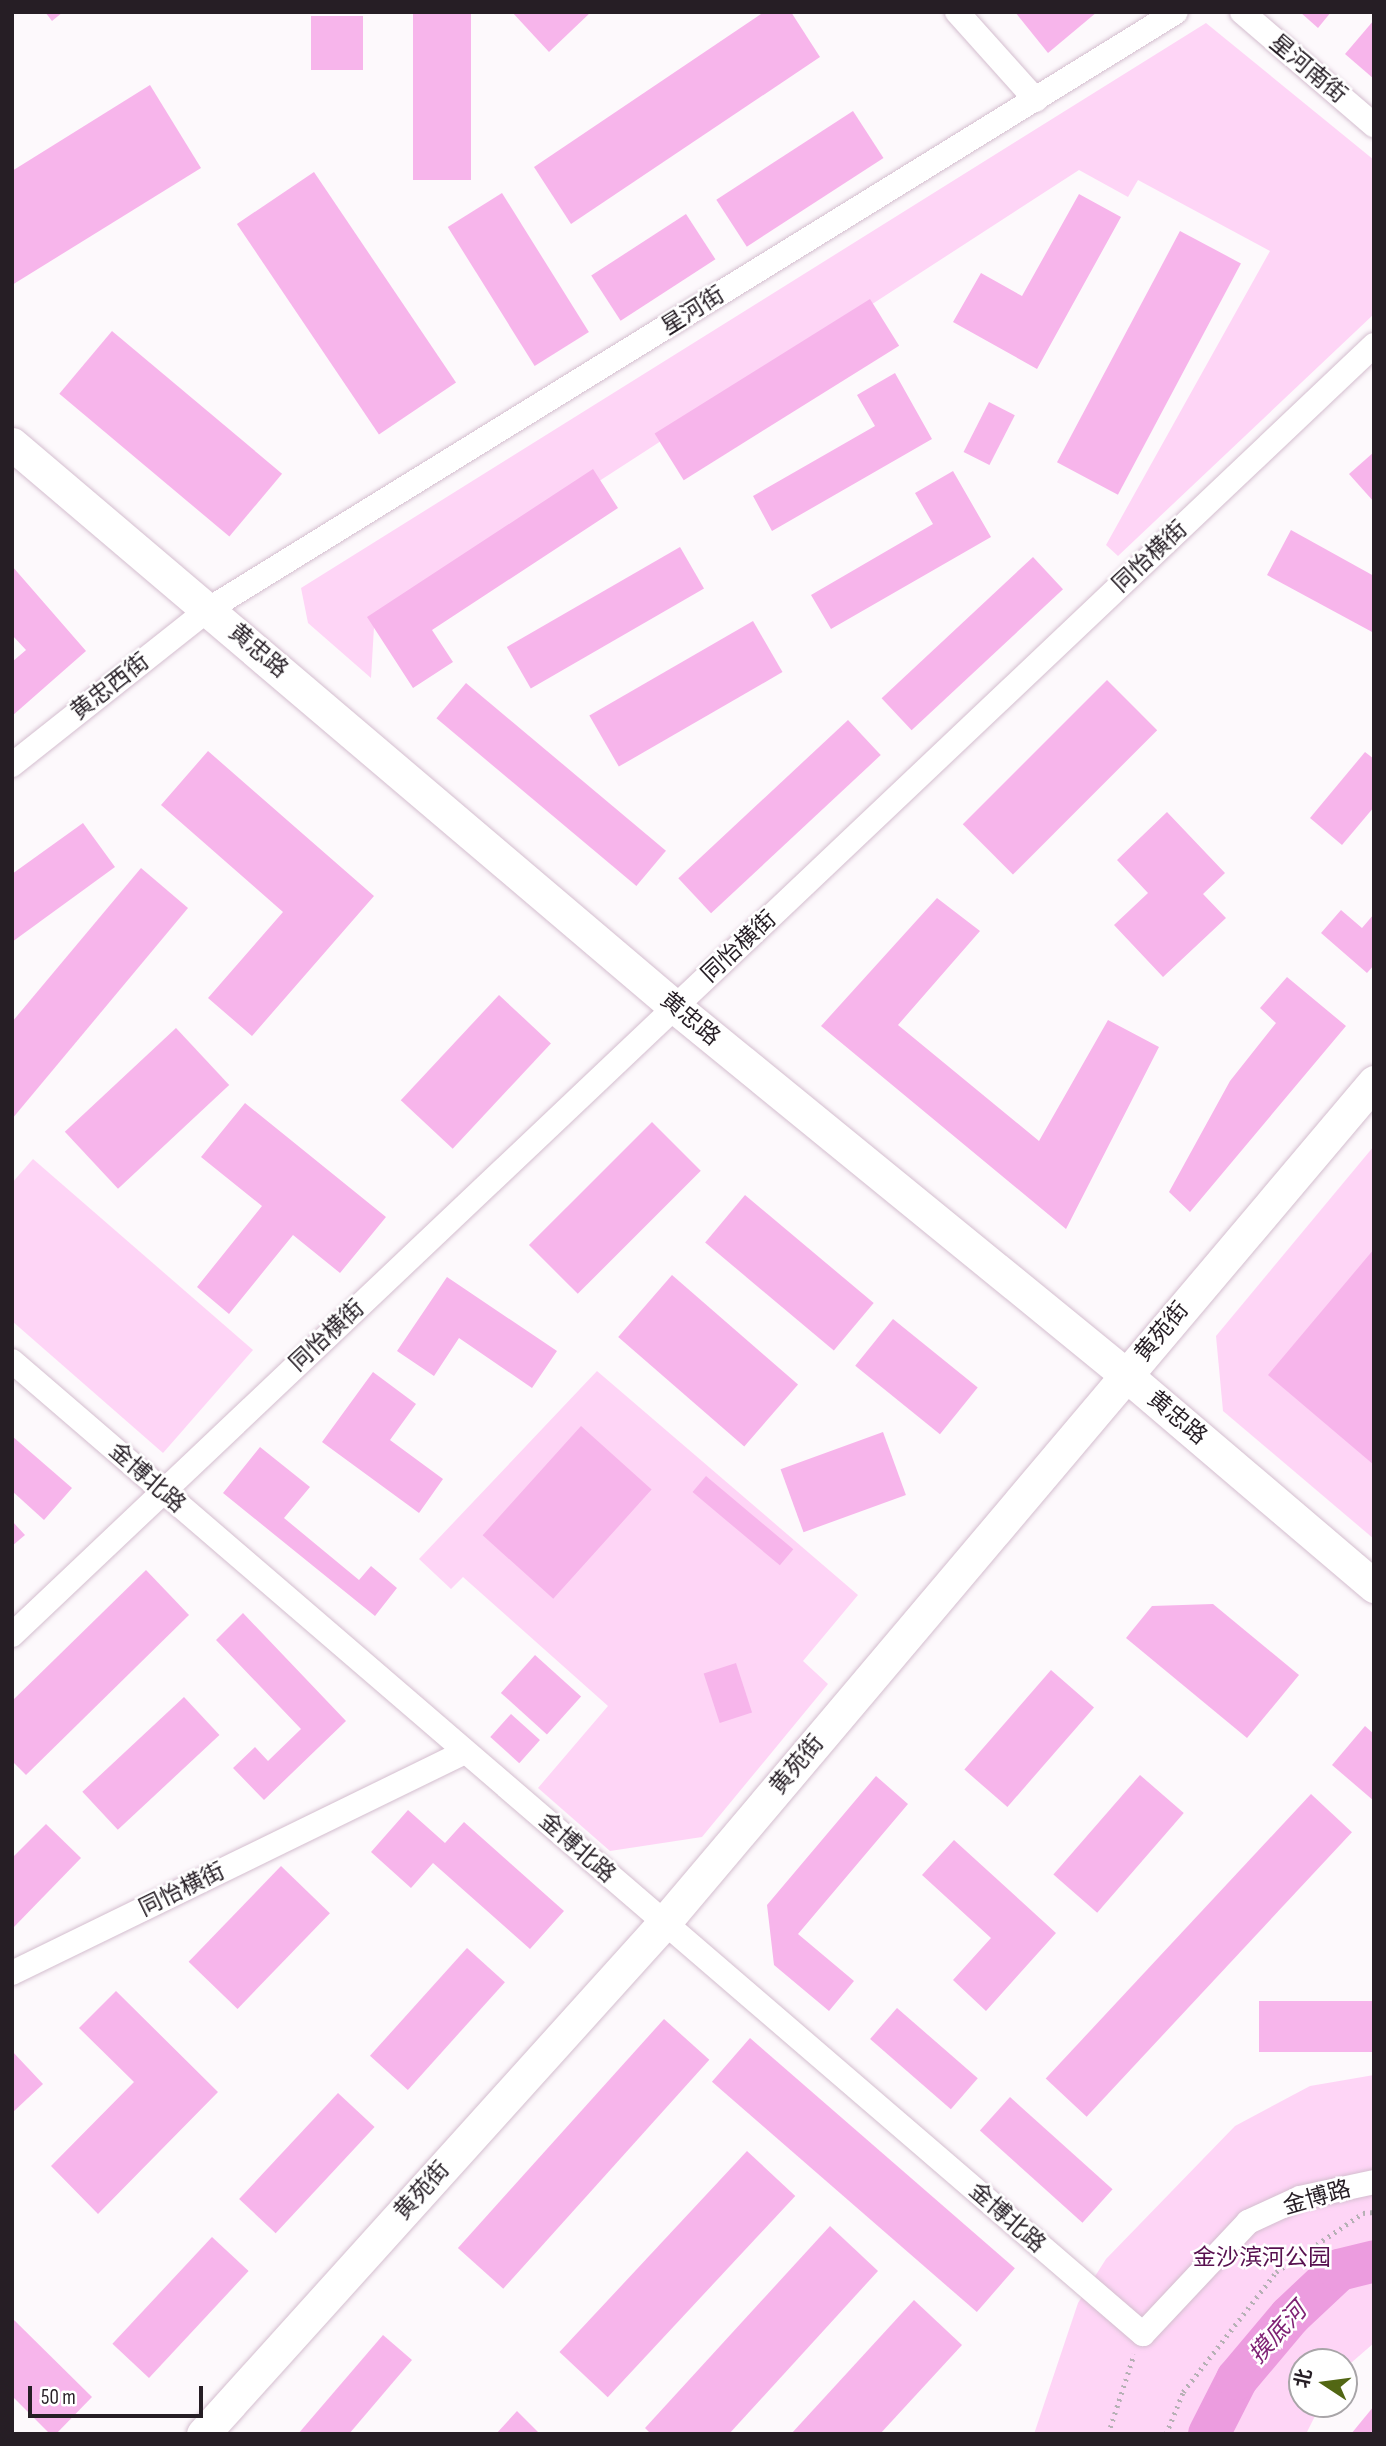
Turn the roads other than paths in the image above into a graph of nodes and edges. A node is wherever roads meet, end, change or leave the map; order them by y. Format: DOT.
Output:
graph roads {
  1 [pos="957,12"];
  2 [pos="1176,12"];
  3 [pos="1242,12"];
  4 [pos="1036,100"];
  5 [pos="1374,125"];
  6 [pos="1374,345"];
  7 [pos="12,444"];
  8 [pos="209,609"];
  9 [pos="12,765"];
  10 [pos="675,1007"];
  11 [pos="1374,1082"];
  12 [pos="12,1361"];
  13 [pos="1126,1375"];
  14 [pos="163,1492"];
  15 [pos="1374,1586"];
  16 [pos="12,1635"];
  17 [pos="465,1752"];
  18 [pos="663,1924"];
  19 [pos="12,1973"];
  20 [pos="1374,2182"];
  21 [pos="1143,2334"];
  22 [pos="203,2434"];
  1 -- 4 [label="street"];
  2 -- 4 [label="street, 星河街"];
  3 -- 5 [label="street, 星河南街"];
  4 -- 8 [label="street, 星河街"];
  6 -- 10 [label="street, 同怡横街"];
  7 -- 8 [label="street, 黄忠路"];
  8 -- 9 [label="street, 黄忠西街"];
  8 -- 10 [label="street, 黄忠路"];
  10 -- 13 [label="street, 黄忠路"];
  10 -- 14 [label="street, 同怡横街"];
  11 -- 13 [label="street, 黄苑街"];
  12 -- 14 [label="street, 金博北路"];
  13 -- 15 [label="street, 黄忠路"];
  13 -- 18 [label="street, 黄苑街"];
  14 -- 16 [label="street, 同怡横街"];
  14 -- 17 [label="street, 金博北路"];
  17 -- 18 [label="street, 金博北路"];
  17 -- 19 [label="street, 同怡横街"];
  18 -- 21 [label="street, 金博北路"];
  18 -- 22 [label="street, 黄苑街"];
  20 -- 21 [label="street, 金博路"];
}
